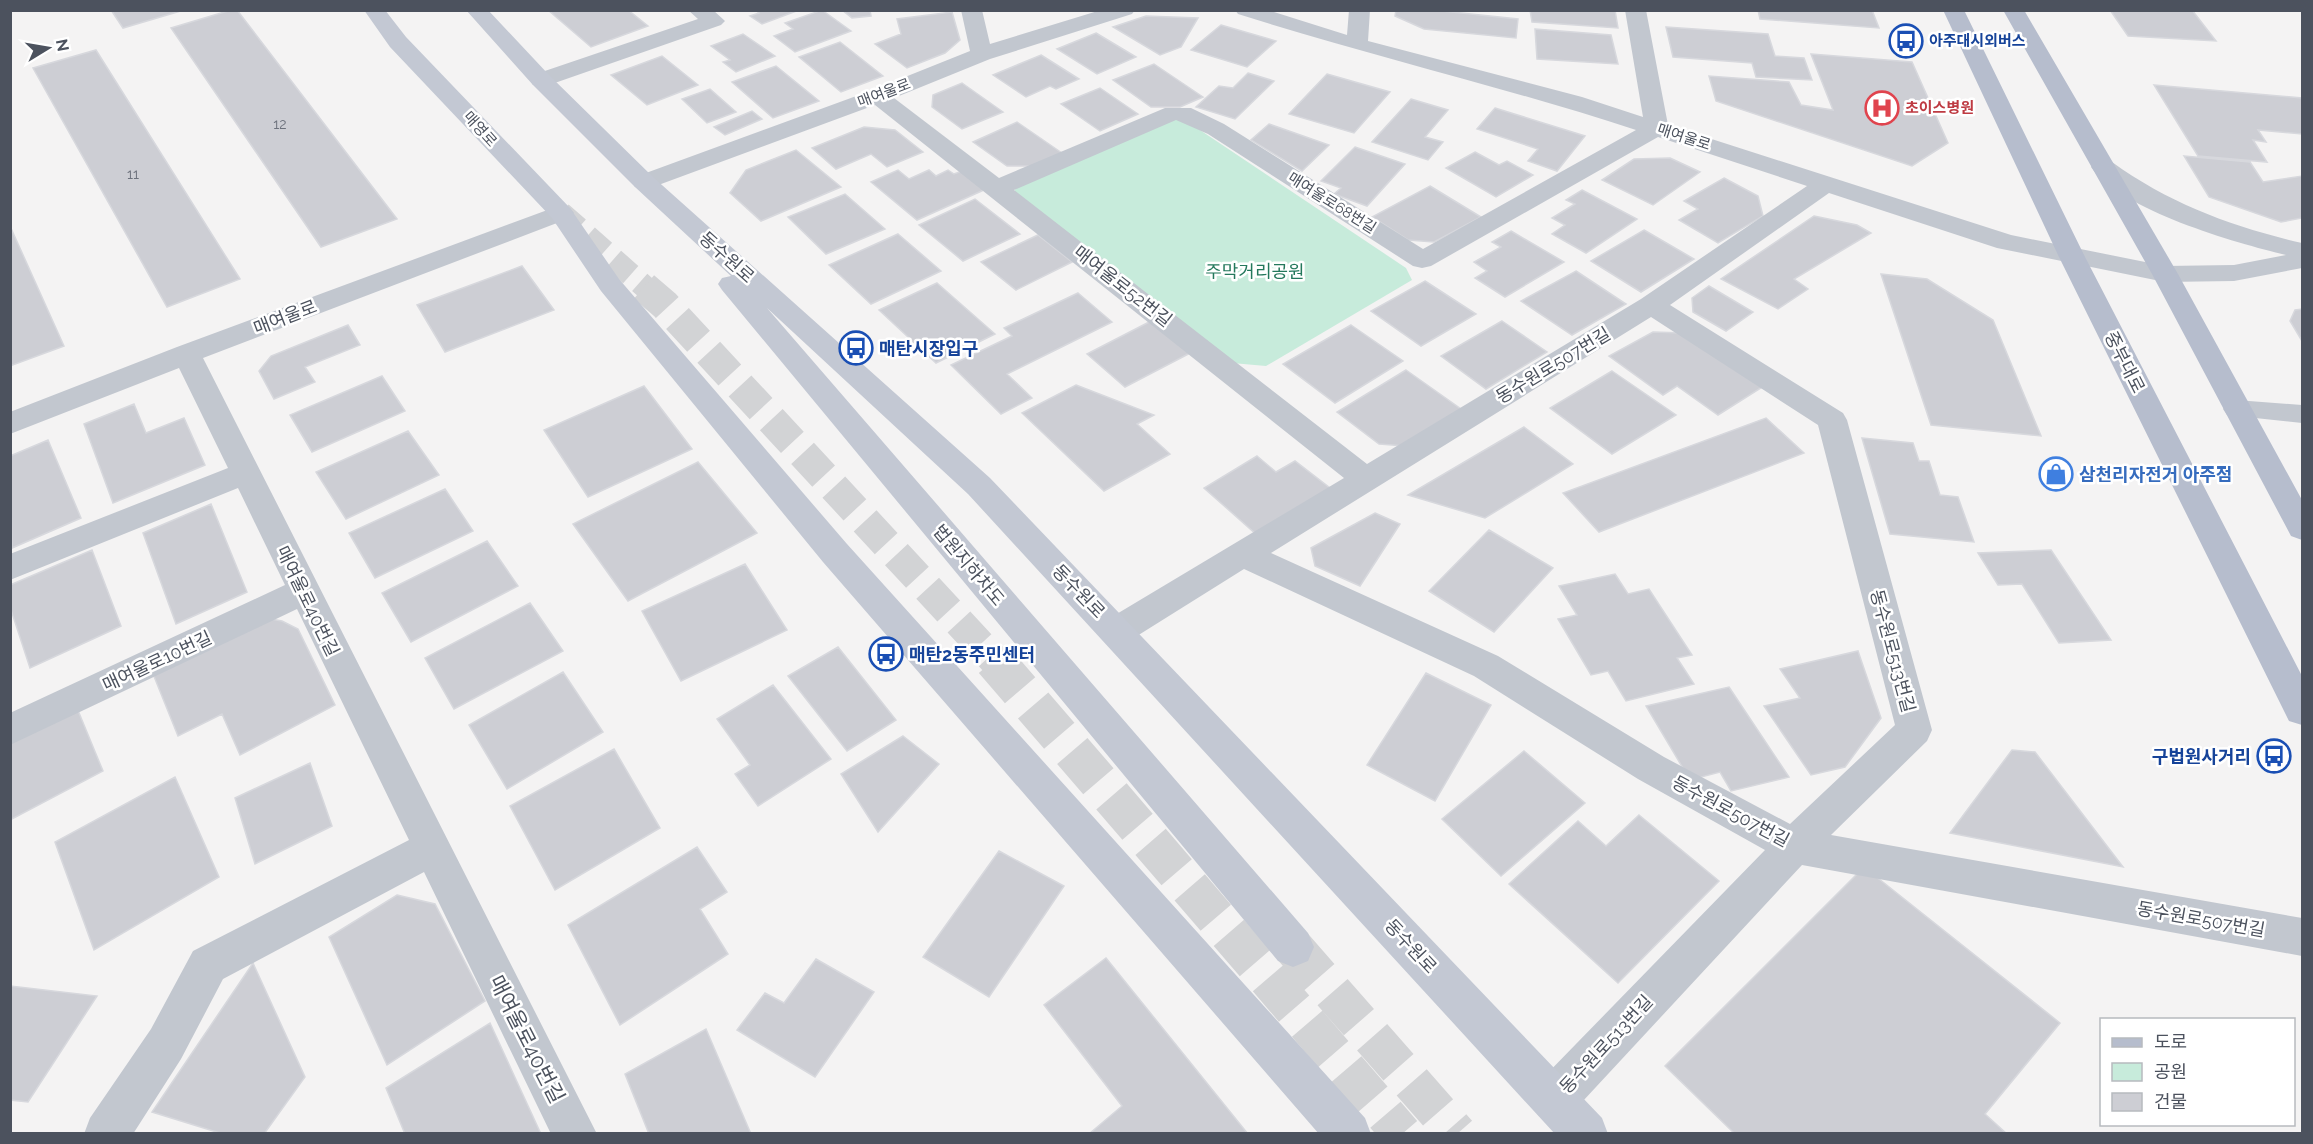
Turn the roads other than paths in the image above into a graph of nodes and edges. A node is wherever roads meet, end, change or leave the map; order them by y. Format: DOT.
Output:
graph roads {
  1 [pos="374,10"];
  2 [pos="476,10"];
  3 [pos="698,10"];
  4 [pos="971,10"];
  5 [pos="1245,10"];
  6 [pos="1360,10"];
  7 [pos="1635,10"];
  8 [pos="1953,10"];
  9 [pos="2013,10"];
  10 [pos="1119,11"];
  11 [pos="1357,45"];
  12 [pos="982,54"];
  13 [pos="541,80"];
  14 [pos="878,96"];
  15 [pos="1657,128"];
  16 [pos="2103,167"];
  17 [pos="644,182"];
  18 [pos="1826,184"];
  19 [pos="997,188"];
  20 [pos="561,213"];
  21 [pos="2302,251"];
  22 [pos="2071,255"];
  23 [pos="2302,260"];
  24 [pos="2165,274"];
  25 [pos="1651,305"];
  26 [pos="187,354"];
  27 [pos="2236,409"];
  28 [pos="2290,413"];
  29 [pos="2302,423"];
  30 [pos="10,424"];
  31 [pos="245,472"];
  32 [pos="1366,479"];
  33 [pos="2302,528"];
  34 [pos="1242,554"];
  35 [pos="10,568"];
  36 [pos="303,591"];
  37 [pos="1117,631"];
  38 [pos="2302,710"];
  39 [pos="10,730"];
  40 [pos="1794,846"];
  41 [pos="431,848"];
  42 [pos="2302,937"];
  43 [pos="1293,947"];
  44 [pos="1554,1099"];
  45 [pos="1334,1128"];
  46 [pos="106,1134"];
  47 [pos="575,1134"];
  48 [pos="1586,1134"];
  1 -- 20 [label="main road, 매영로"];
  2 -- 13 [label="main road, 동수원로"];
  3 -- 13 [label="street"];
  4 -- 12 [label="street"];
  5 -- 11 [label="street, 매여울로"];
  6 -- 11 [label="street"];
  7 -- 15 [label="street"];
  8 -- 22 [label="main road, 중부대로"];
  9 -- 16 [label="main road"];
  10 -- 12 [label="street, 매여울로"];
  11 -- 15 [label="street, 매여울로"];
  12 -- 14 [label="street, 매여울로"];
  13 -- 17 [label="main road, 동수원로"];
  14 -- 17 [label="street, 매여울로"];
  14 -- 19 [label="street, 매여울로52번길"];
  15 -- 18 [label="street, 매여울로"];
  15 -- 19 [label="street, 매여울로68번길"];
  16 -- 21 [label="street"];
  16 -- 24 [label="main road"];
  17 -- 37 [label="main road, 동수원로"];
  17 -- 43 [label="main road, 법원지하차도"];
  18 -- 22 [label="street, 매여울로"];
  18 -- 25 [label="street, 동수원로507번길"];
  19 -- 32 [label="street, 매여울로52번길"];
  20 -- 26 [label="street, 매여울로"];
  20 -- 45 [label="main road, 매영로"];
  22 -- 24 [label="street, 매여울로"];
  22 -- 38 [label="main road, 중부대로"];
  23 -- 24 [label="street, 매여울로"];
  24 -- 27 [label="main road"];
  25 -- 32 [label="street, 동수원로507번길"];
  25 -- 40 [label="street, 동수원로513번길"];
  26 -- 30 [label="street, 매여울로"];
  26 -- 31 [label="street, 매여울로40번길"];
  27 -- 28 [label="lane"];
  27 -- 33 [label="main road"];
  28 -- 29 [label="lane"];
  31 -- 35 [label="street"];
  31 -- 36 [label="street, 매여울로40번길"];
  32 -- 34 [label="street, 동수원로507번길"];
  34 -- 37 [label="street, 동수원로507번길"];
  34 -- 40 [label="street, 동수원로507번길"];
  36 -- 39 [label="street, 매여울로10번길"];
  36 -- 41 [label="street, 매여울로40번길"];
  37 -- 44 [label="main road, 동수원로"];
  40 -- 42 [label="street, 동수원로507번길"];
  40 -- 44 [label="street, 동수원로513번길"];
  41 -- 46 [label="street"];
  41 -- 47 [label="street, 매여울로40번길"];
  44 -- 48 [label="main road, 동수원로"];
}
